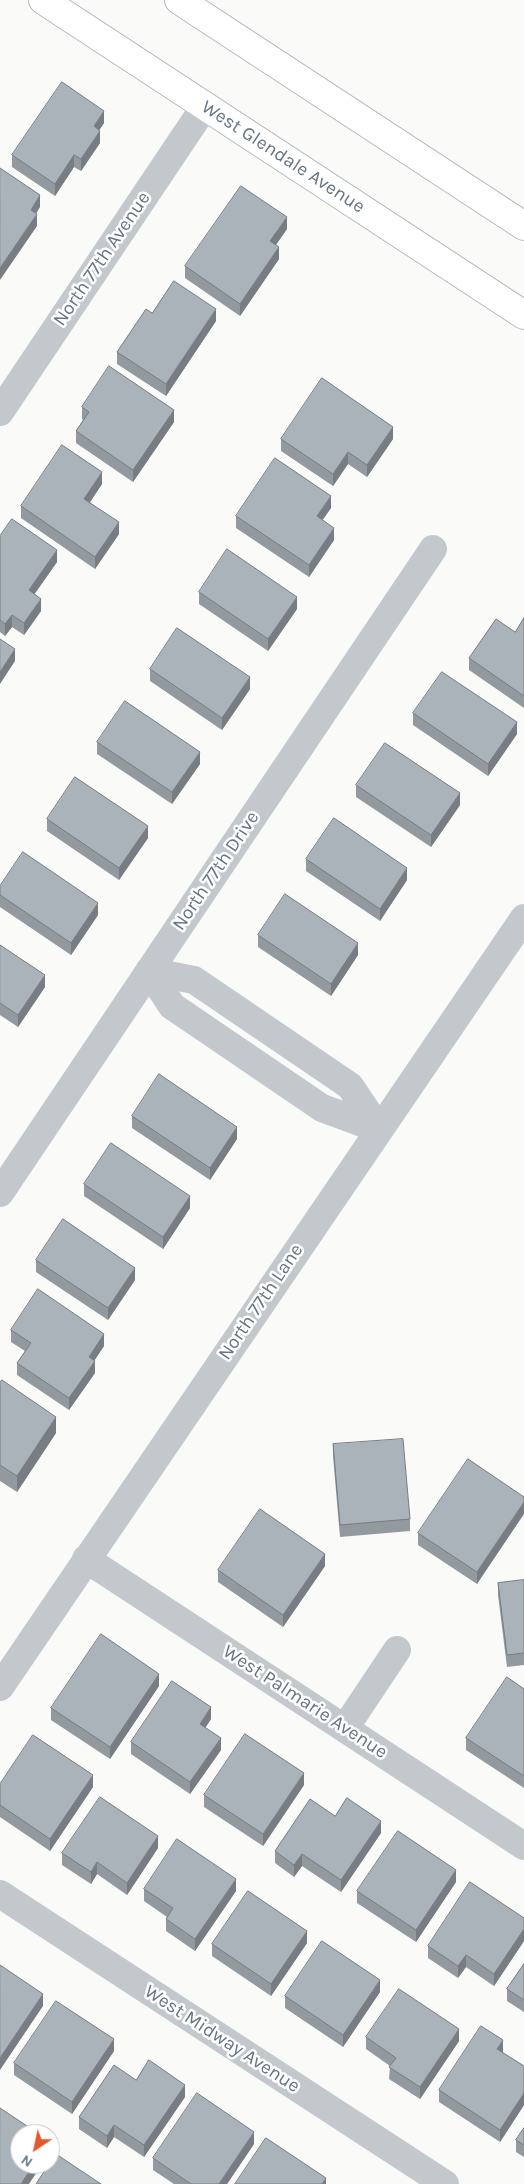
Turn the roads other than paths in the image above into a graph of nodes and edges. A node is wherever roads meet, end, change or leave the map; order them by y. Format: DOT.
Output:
graph roads {
  1 [pos="43,0"];
  2 [pos="179,0"];
  3 [pos="205,106"];
  4 [pos="524,226"];
  5 [pos="524,315"];
  6 [pos="0,412"];
  7 [pos="433,549"];
  8 [pos="524,918"];
  9 [pos="149,971"];
  10 [pos="379,1129"];
  11 [pos="0,1193"];
  12 [pos="86,1559"];
  13 [pos="397,1650"];
  14 [pos="0,1687"];
  15 [pos="345,1728"];
  16 [pos="524,1846"];
  17 [pos="0,1894"];
  18 [pos="445,2184"];
  1 -- 3 [label="main road, West Glendale Avenue"];
  2 -- 4 [label="main road"];
  3 -- 5 [label="main road, West Glendale Avenue"];
  3 -- 6 [label="street, North 77th Avenue"];
  7 -- 9 [label="street, North 77th Drive"];
  8 -- 10 [label="street, North 77th Lane"];
  9 -- 10 [label="street"];
  9 -- 11 [label="street, North 77th Drive"];
  10 -- 12 [label="street, North 77th Lane"];
  12 -- 14 [label="street, North 77th Lane"];
  12 -- 15 [label="street, West Palmarie Avenue"];
  13 -- 15 [label="street"];
  15 -- 16 [label="street, West Palmarie Avenue"];
  17 -- 18 [label="street, West Midway Avenue"];
}
